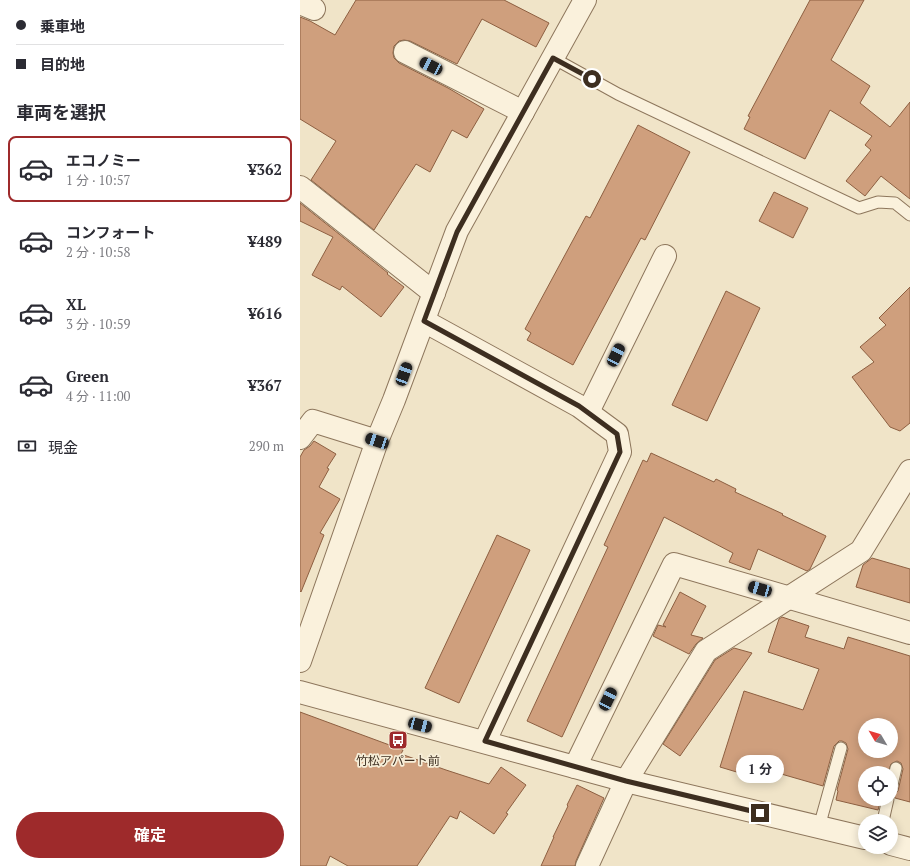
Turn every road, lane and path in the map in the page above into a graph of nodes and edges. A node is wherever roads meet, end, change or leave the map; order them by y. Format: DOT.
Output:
graph roads {
  1 [pos="585,0"];
  2 [pos="405,52"];
  3 [pos="553,58"];
  4 [pos="523,112"];
  5 [pos="300,187"];
  6 [pos="910,215"];
  7 [pos="665,256"];
  8 [pos="434,292"];
  9 [pos="424,321"];
  10 [pos="588,412"];
  11 [pos="300,438"];
  12 [pos="377,441"];
  13 [pos="910,471"];
  14 [pos="788,598"];
  15 [pos="910,633"];
  16 [pos="300,661"];
  17 [pos="300,692"];
  18 [pos="485,741"];
  19 [pos="840,748"];
  20 [pos="575,767"];
  21 [pos="626,781"];
  22 [pos="819,827"];
  23 [pos="858,836"];
  24 [pos="898,845"];
  25 [pos="910,848"];
  26 [pos="588,866"];
  1 -- 3 [label="street"];
  2 -- 4 [label="street"];
  3 -- 4 [label="street"];
  3 -- 6 [label="lane"];
  4 -- 8 [label="street"];
  5 -- 8 [label="street"];
  7 -- 10 [label="street"];
  8 -- 9 [label="street"];
  9 -- 10 [label="street"];
  9 -- 12 [label="street"];
  10 -- 18 [label="street"];
  11 -- 12 [label="street"];
  12 -- 16 [label="street"];
  13 -- 14 [label="street"];
  14 -- 15 [label="street"];
  14 -- 20 [label="street"];
  14 -- 21 [label="street"];
  17 -- 18 [label="street"];
  18 -- 20 [label="street"];
  19 -- 22 [label="lane"];
  20 -- 21 [label="street"];
  21 -- 22 [label="street"];
  21 -- 26 [label="street"];
  22 -- 23 [label="street"];
  24 -- 25 [label="street"];
}
